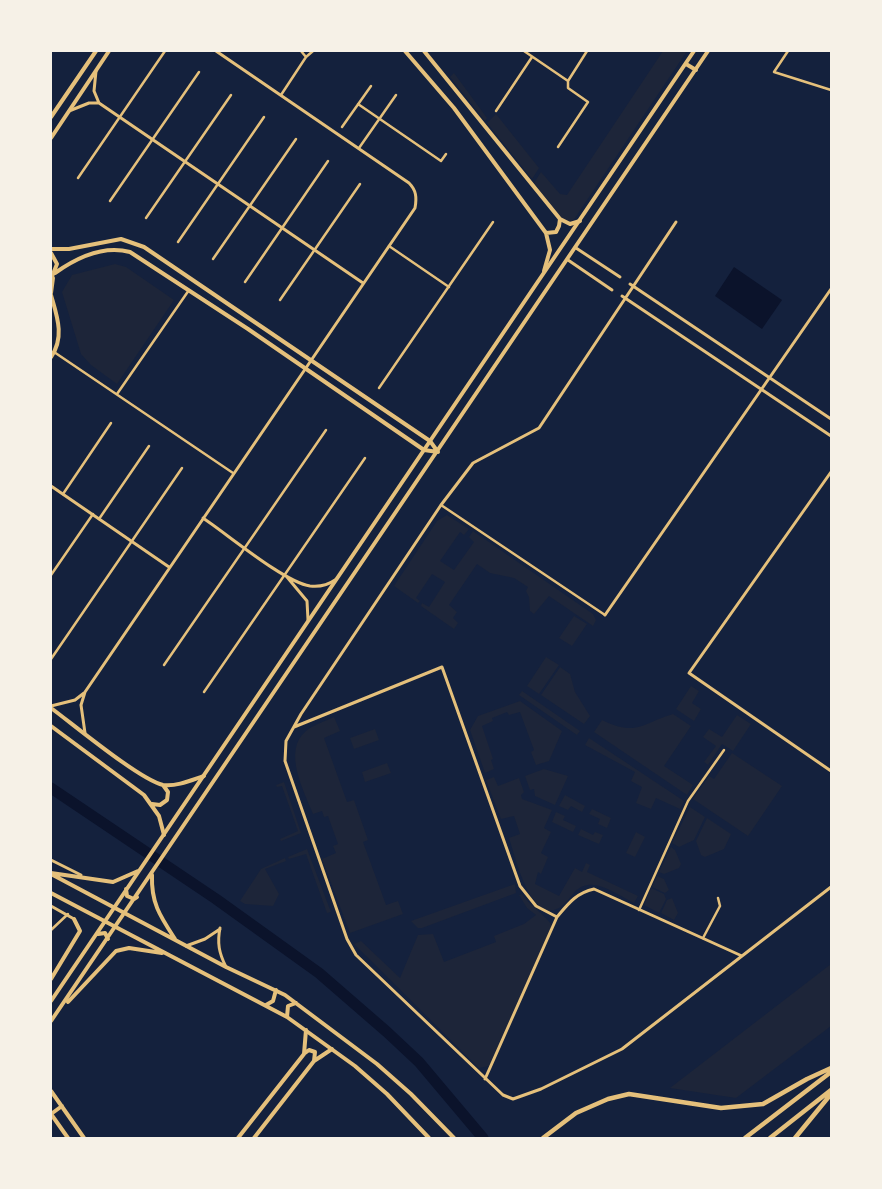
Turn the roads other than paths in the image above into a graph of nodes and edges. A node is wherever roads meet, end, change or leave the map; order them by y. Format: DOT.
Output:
graph roads {
  1 [pos="96,51"];
  2 [pos="110,51"];
  3 [pos="165,51"];
  4 [pos="216,51"];
  5 [pos="301,51"];
  6 [pos="313,51"];
  7 [pos="405,51"];
  8 [pos="424,51"];
  9 [pos="524,51"];
  10 [pos="588,51"];
  11 [pos="694,51"];
  12 [pos="708,51"];
  13 [pos="788,51"];
  14 [pos="306,57"];
  15 [pos="532,57"];
  16 [pos="686,64"];
  17 [pos="696,70"];
  18 [pos="96,71"];
  19 [pos="199,72"];
  20 [pos="568,81"];
  21 [pos="372,86"];
  22 [pos="831,90"];
  23 [pos="231,95"];
  24 [pos="281,95"];
  25 [pos="396,95"];
  26 [pos="99,103"];
  27 [pos="358,104"];
  28 [pos="69,111"];
  29 [pos="496,111"];
  30 [pos="121,116"];
  31 [pos="51,117"];
  32 [pos="264,117"];
  33 [pos="380,119"];
  34 [pos="342,127"];
  35 [pos="51,138"];
  36 [pos="153,139"];
  37 [pos="296,139"];
  38 [pos="558,147"];
  39 [pos="359,148"];
  40 [pos="446,154"];
  41 [pos="186,161"];
  42 [pos="328,162"];
  43 [pos="78,178"];
  44 [pos="218,184"];
  45 [pos="360,184"];
  46 [pos="110,201"];
  47 [pos="250,206"];
  48 [pos="146,218"];
  49 [pos="560,219"];
  50 [pos="580,221"];
  51 [pos="493,222"];
  52 [pos="676,222"];
  53 [pos="282,228"];
  54 [pos="546,233"];
  55 [pos="178,242"];
  56 [pos="389,246"];
  57 [pos="576,248"];
  58 [pos="51,249"];
  59 [pos="315,250"];
  60 [pos="51,253"];
  61 [pos="213,260"];
  62 [pos="568,260"];
  63 [pos="544,272"];
  64 [pos="53,276"];
  65 [pos="620,277"];
  66 [pos="245,282"];
  67 [pos="363,284"];
  68 [pos="632,285"];
  69 [pos="449,287"];
  70 [pos="831,289"];
  71 [pos="189,290"];
  72 [pos="612,290"];
  73 [pos="51,294"];
  74 [pos="623,297"];
  75 [pos="280,300"];
  76 [pos="52,353"];
  77 [pos="311,360"];
  78 [pos="305,369"];
  79 [pos="769,378"];
  80 [pos="379,388"];
  81 [pos="761,390"];
  82 [pos="117,394"];
  83 [pos="831,419"];
  84 [pos="111,424"];
  85 [pos="326,430"];
  86 [pos="831,436"];
  87 [pos="430,441"];
  88 [pos="148,446"];
  89 [pos="424,450"];
  90 [pos="438,452"];
  91 [pos="365,458"];
  92 [pos="182,468"];
  93 [pos="831,472"];
  94 [pos="233,473"];
  95 [pos="53,487"];
  96 [pos="51,494"];
  97 [pos="63,494"];
  98 [pos="441,505"];
  99 [pos="93,514"];
  100 [pos="99,518"];
  101 [pos="203,518"];
  102 [pos="132,541"];
  103 [pos="245,547"];
  104 [pos="169,567"];
  105 [pos="51,574"];
  106 [pos="284,575"];
  107 [pos="338,578"];
  108 [pos="605,615"];
  109 [pos="308,623"];
  110 [pos="51,659"];
  111 [pos="164,666"];
  112 [pos="85,692"];
  113 [pos="204,692"];
  114 [pos="51,707"];
  115 [pos="51,726"];
  116 [pos="294,727"];
  117 [pos="85,733"];
  118 [pos="724,750"];
  119 [pos="831,771"];
  120 [pos="204,776"];
  121 [pos="163,785"];
  122 [pos="152,804"];
  123 [pos="164,835"];
  124 [pos="51,860"];
  125 [pos="140,869"];
  126 [pos="51,873"];
  127 [pos="152,875"];
  128 [pos="81,876"];
  129 [pos="831,887"];
  130 [pos="126,889"];
  131 [pos="51,893"];
  132 [pos="137,896"];
  133 [pos="718,898"];
  134 [pos="51,906"];
  135 [pos="114,908"];
  136 [pos="639,910"];
  137 [pos="68,914"];
  138 [pos="125,915"];
  139 [pos="557,917"];
  140 [pos="74,919"];
  141 [pos="105,921"];
  142 [pos="116,928"];
  143 [pos="51,930"];
  144 [pos="703,938"];
  145 [pos="93,939"];
  146 [pos="176,941"];
  147 [pos="104,946"];
  148 [pos="185,946"];
  149 [pos="167,954"];
  150 [pos="742,956"];
  151 [pos="226,967"];
  152 [pos="51,979"];
  153 [pos="276,990"];
  154 [pos="51,1000"];
  155 [pos="296,1003"];
  156 [pos="266,1005"];
  157 [pos="61,1009"];
  158 [pos="287,1017"];
  159 [pos="51,1022"];
  160 [pos="306,1030"];
  161 [pos="332,1049"];
  162 [pos="304,1054"];
  163 [pos="314,1061"];
  164 [pos="831,1070"];
  165 [pos="485,1079"];
  166 [pos="831,1090"];
  167 [pos="51,1091"];
  168 [pos="831,1094"];
  169 [pos="62,1106"];
  170 [pos="51,1114"];
  171 [pos="68,1138"];
  172 [pos="84,1138"];
  173 [pos="238,1138"];
  174 [pos="254,1138"];
  175 [pos="430,1138"];
  176 [pos="454,1138"];
  177 [pos="543,1138"];
  178 [pos="746,1138"];
  179 [pos="770,1138"];
  180 [pos="795,1138"];
  1 -- 31 [label="main road"];
  2 -- 18 [label="main road"];
  3 -- 30 [label="street"];
  4 -- 24 [label="street"];
  5 -- 14 [label="street"];
  6 -- 14 [label="street"];
  7 -- 54 [label="main road"];
  8 -- 49 [label="main road"];
  9 -- 15 [label="street"];
  10 -- 20 [label="street"];
  11 -- 16 [label="main road"];
  12 -- 17 [label="main road"];
  13 -- 22 [label="street"];
  14 -- 24 [label="street"];
  15 -- 20 [label="street"];
  15 -- 29 [label="street"];
  16 -- 17 [label="main road"];
  16 -- 50 [label="main road"];
  17 -- 57 [label="main road"];
  18 -- 26 [label="street"];
  18 -- 28 [label="main road"];
  19 -- 36 [label="street"];
  20 -- 38 [label="street"];
  21 -- 27 [label="street"];
  23 -- 41 [label="street"];
  24 -- 39 [label="street"];
  25 -- 33 [label="street"];
  26 -- 28 [label="street"];
  26 -- 30 [label="street"];
  27 -- 33 [label="street"];
  27 -- 34 [label="street"];
  28 -- 35 [label="main road"];
  30 -- 36 [label="street"];
  30 -- 43 [label="street"];
  32 -- 44 [label="street"];
  33 -- 39 [label="street"];
  33 -- 40 [label="street"];
  36 -- 41 [label="street"];
  36 -- 46 [label="street"];
  37 -- 47 [label="street"];
  39 -- 56 [label="street"];
  41 -- 44 [label="street"];
  41 -- 48 [label="street"];
  42 -- 53 [label="street"];
  44 -- 47 [label="street"];
  44 -- 55 [label="street"];
  45 -- 59 [label="street"];
  47 -- 53 [label="street"];
  47 -- 61 [label="street"];
  49 -- 50 [label="main road"];
  49 -- 54 [label="main road"];
  50 -- 63 [label="main road"];
  51 -- 69 [label="street"];
  52 -- 68 [label="street"];
  53 -- 59 [label="street"];
  53 -- 66 [label="street"];
  54 -- 63 [label="main road"];
  56 -- 67 [label="street"];
  56 -- 69 [label="street"];
  57 -- 62 [label="main road"];
  57 -- 65 [label="street"];
  58 -- 77 [label="main road"];
  59 -- 67 [label="street"];
  59 -- 75 [label="street"];
  60 -- 64 [label="main road"];
  62 -- 72 [label="street"];
  62 -- 90 [label="main road"];
  63 -- 87 [label="main road"];
  64 -- 71 [label="main road"];
  64 -- 73 [label="main road"];
  67 -- 77 [label="street"];
  68 -- 74 [label="street"];
  68 -- 79 [label="street"];
  69 -- 80 [label="street"];
  70 -- 79 [label="street"];
  71 -- 78 [label="main road"];
  71 -- 82 [label="street"];
  73 -- 76 [label="main road"];
  74 -- 81 [label="street"];
  74 -- 98 [label="street"];
  76 -- 82 [label="street"];
  77 -- 78 [label="street"];
  77 -- 87 [label="main road"];
  78 -- 89 [label="main road"];
  78 -- 94 [label="street"];
  79 -- 81 [label="street"];
  79 -- 83 [label="street"];
  81 -- 86 [label="street"];
  81 -- 108 [label="street"];
  82 -- 94 [label="street"];
  84 -- 97 [label="street"];
  85 -- 103 [label="street"];
  87 -- 89 [label="main road"];
  87 -- 90 [label="main road"];
  88 -- 100 [label="street"];
  89 -- 90 [label="main road"];
  89 -- 107 [label="main road"];
  90 -- 127 [label="main road"];
  91 -- 106 [label="street"];
  92 -- 102 [label="street"];
  93 -- 119 [label="street"];
  94 -- 101 [label="street"];
  95 -- 96 [label="street"];
  95 -- 97 [label="street"];
  97 -- 99 [label="street"];
  98 -- 108 [label="street"];
  98 -- 116 [label="street"];
  99 -- 100 [label="street"];
  99 -- 105 [label="street"];
  100 -- 102 [label="street"];
  101 -- 103 [label="street"];
  101 -- 104 [label="street"];
  102 -- 104 [label="street"];
  102 -- 110 [label="street"];
  103 -- 106 [label="street"];
  103 -- 111 [label="street"];
  104 -- 112 [label="street"];
  106 -- 107 [label="street"];
  106 -- 109 [label="street"];
  106 -- 113 [label="street"];
  107 -- 109 [label="main road"];
  109 -- 120 [label="main road"];
  112 -- 114 [label="street"];
  112 -- 117 [label="street"];
  114 -- 117 [label="main road"];
  115 -- 122 [label="main road"];
  116 -- 139 [label="street"];
  116 -- 165 [label="street"];
  117 -- 121 [label="main road"];
  118 -- 136 [label="street"];
  120 -- 121 [label="main road"];
  120 -- 123 [label="main road"];
  121 -- 122 [label="main road"];
  122 -- 123 [label="main road"];
  123 -- 125 [label="main road"];
  124 -- 128 [label="street"];
  125 -- 128 [label="main road"];
  125 -- 130 [label="main road"];
  126 -- 128 [label="main road"];
  126 -- 135 [label="main road"];
  127 -- 132 [label="main road"];
  127 -- 146 [label="main road"];
  129 -- 150 [label="street"];
  130 -- 132 [label="main road"];
  130 -- 135 [label="main road"];
  131 -- 141 [label="main road"];
  132 -- 138 [label="main road"];
  133 -- 144 [label="street"];
  134 -- 137 [label="street"];
  135 -- 138 [label="main road"];
  135 -- 141 [label="main road"];
  136 -- 139 [label="street"];
  136 -- 144 [label="street"];
  137 -- 140 [label="street"];
  137 -- 143 [label="street"];
  138 -- 142 [label="main road"];
  138 -- 146 [label="main road"];
  139 -- 165 [label="street"];
  140 -- 152 [label="main road"];
  141 -- 142 [label="main road"];
  141 -- 145 [label="main road"];
  142 -- 147 [label="main road"];
  142 -- 149 [label="main road"];
  144 -- 150 [label="street"];
  145 -- 147 [label="main road"];
  145 -- 154 [label="main road"];
  146 -- 148 [label="main road"];
  147 -- 157 [label="main road"];
  148 -- 151 [label="main road"];
  148 -- 151 [label="street"];
  149 -- 156 [label="main road"];
  149 -- 157 [label="main road"];
  150 -- 165 [label="street"];
  151 -- 153 [label="main road"];
  153 -- 155 [label="main road"];
  153 -- 156 [label="main road"];
  155 -- 158 [label="main road"];
  155 -- 176 [label="main road"];
  156 -- 158 [label="main road"];
  157 -- 159 [label="main road"];
  158 -- 160 [label="main road"];
  160 -- 161 [label="main road"];
  160 -- 162 [label="main road"];
  161 -- 163 [label="main road"];
  161 -- 175 [label="main road"];
  162 -- 163 [label="main road"];
  162 -- 173 [label="main road"];
  163 -- 174 [label="main road"];
  164 -- 177 [label="highway"];
  164 -- 178 [label="highway"];
  166 -- 179 [label="highway"];
  167 -- 169 [label="main road"];
  168 -- 180 [label="highway"];
  169 -- 170 [label="main road"];
  169 -- 172 [label="main road"];
  170 -- 171 [label="main road"];
}
